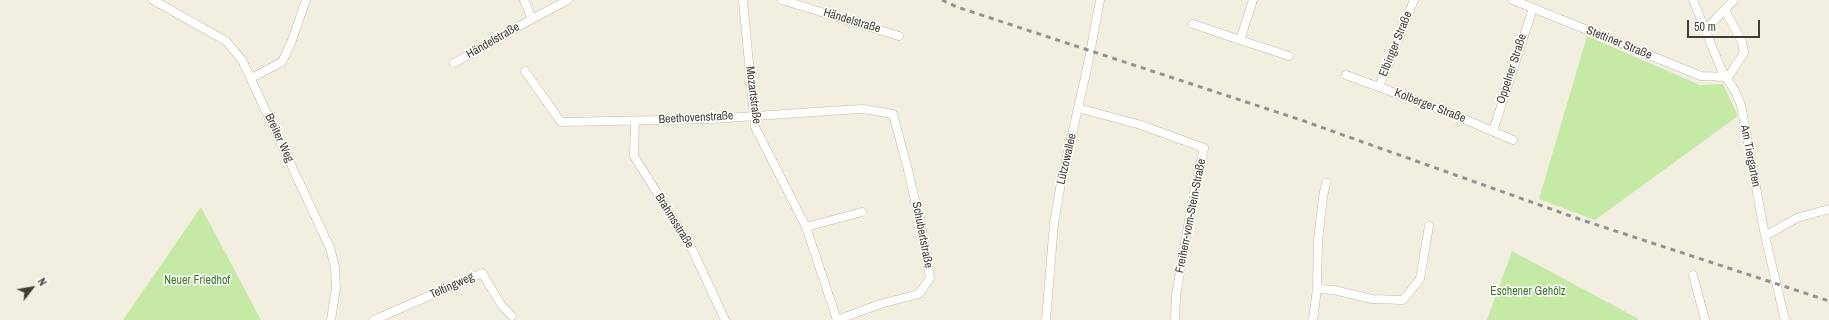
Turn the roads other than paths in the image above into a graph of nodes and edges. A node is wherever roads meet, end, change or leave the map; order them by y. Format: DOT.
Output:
graph roads {
  1 [pos="153,0"];
  2 [pos="306,0"];
  3 [pos="524,0"];
  4 [pos="568,0"];
  5 [pos="742,0"];
  6 [pos="782,0"];
  7 [pos="1100,0"];
  8 [pos="1253,0"];
  9 [pos="1414,0"];
  10 [pos="1513,0"];
  11 [pos="1693,0"];
  12 [pos="1734,0"];
  13 [pos="1533,8"];
  14 [pos="1725,10"];
  15 [pos="532,18"];
  16 [pos="1193,24"];
  17 [pos="1705,30"];
  18 [pos="899,36"];
  19 [pos="1240,40"];
  20 [pos="1289,56"];
  21 [pos="454,63"];
  22 [pos="525,71"];
  23 [pos="1346,75"];
  24 [pos="1728,77"];
  25 [pos="251,78"];
  26 [pos="1379,87"];
  27 [pos="1078,108"];
  28 [pos="893,114"];
  29 [pos="754,115"];
  30 [pos="635,121"];
  31 [pos="1493,131"];
  32 [pos="1513,140"];
  33 [pos="1326,183"];
  34 [pos="1829,209"];
  35 [pos="862,212"];
  36 [pos="1429,226"];
  37 [pos="806,227"];
  38 [pos="1765,236"];
  39 [pos="1693,275"];
  40 [pos="1317,289"];
  41 [pos="512,316"];
  42 [pos="331,320"];
  43 [pos="374,320"];
  44 [pos="725,320"];
  45 [pos="837,320"];
  46 [pos="1046,320"];
  47 [pos="1175,320"];
  48 [pos="1313,320"];
  49 [pos="1705,320"];
  50 [pos="1784,320"];
  1 -- 25 [label="street, Breiter Weg"];
  2 -- 25 [label="street"];
  3 -- 15 [label="street, Händelstraße"];
  4 -- 15 [label="street, Händelstraße"];
  5 -- 29 [label="street, Mozartstraße"];
  6 -- 18 [label="street, Händelstraße"];
  7 -- 27 [label="street, Lützowallee"];
  8 -- 19 [label="street"];
  9 -- 26 [label="street, Elbinger Straße"];
  10 -- 13 [label="street, Stettiner Straße"];
  11 -- 17 [label="street, Am Tiergarten"];
  12 -- 14 [label="street"];
  13 -- 24 [label="street, Stettiner Straße"];
  13 -- 31 [label="street, Oppelner Straße"];
  14 -- 17 [label="street"];
  14 -- 24 [label="street"];
  15 -- 21 [label="street, Händelstraße"];
  16 -- 19 [label="street"];
  17 -- 24 [label="street, Am Tiergarten"];
  19 -- 20 [label="street"];
  22 -- 30 [label="street, Beethovenstraße"];
  23 -- 26 [label="street, Kolberger Straße"];
  24 -- 38 [label="street, Am Tiergarten"];
  25 -- 42 [label="street, Breiter Weg"];
  26 -- 31 [label="street, Kolberger Straße"];
  27 -- 46 [label="street, Lützowallee"];
  27 -- 47 [label="street, Freiherr-vom-Stein-Straße"];
  28 -- 29 [label="street, Beethovenstraße"];
  28 -- 45 [label="street, Schubertstraße"];
  29 -- 30 [label="street, Beethovenstraße"];
  29 -- 37 [label="street, Mozartstraße"];
  30 -- 44 [label="street, Brahmsstraße"];
  31 -- 32 [label="street, Kolberger Straße"];
  33 -- 40 [label="street"];
  34 -- 38 [label="street"];
  35 -- 37 [label="street"];
  36 -- 40 [label="street"];
  37 -- 45 [label="street, Mozartstraße"];
  38 -- 50 [label="street, Am Tiergarten"];
  39 -- 49 [label="street"];
  40 -- 48 [label="street"];
  41 -- 43 [label="street, Teltingweg"];
}
